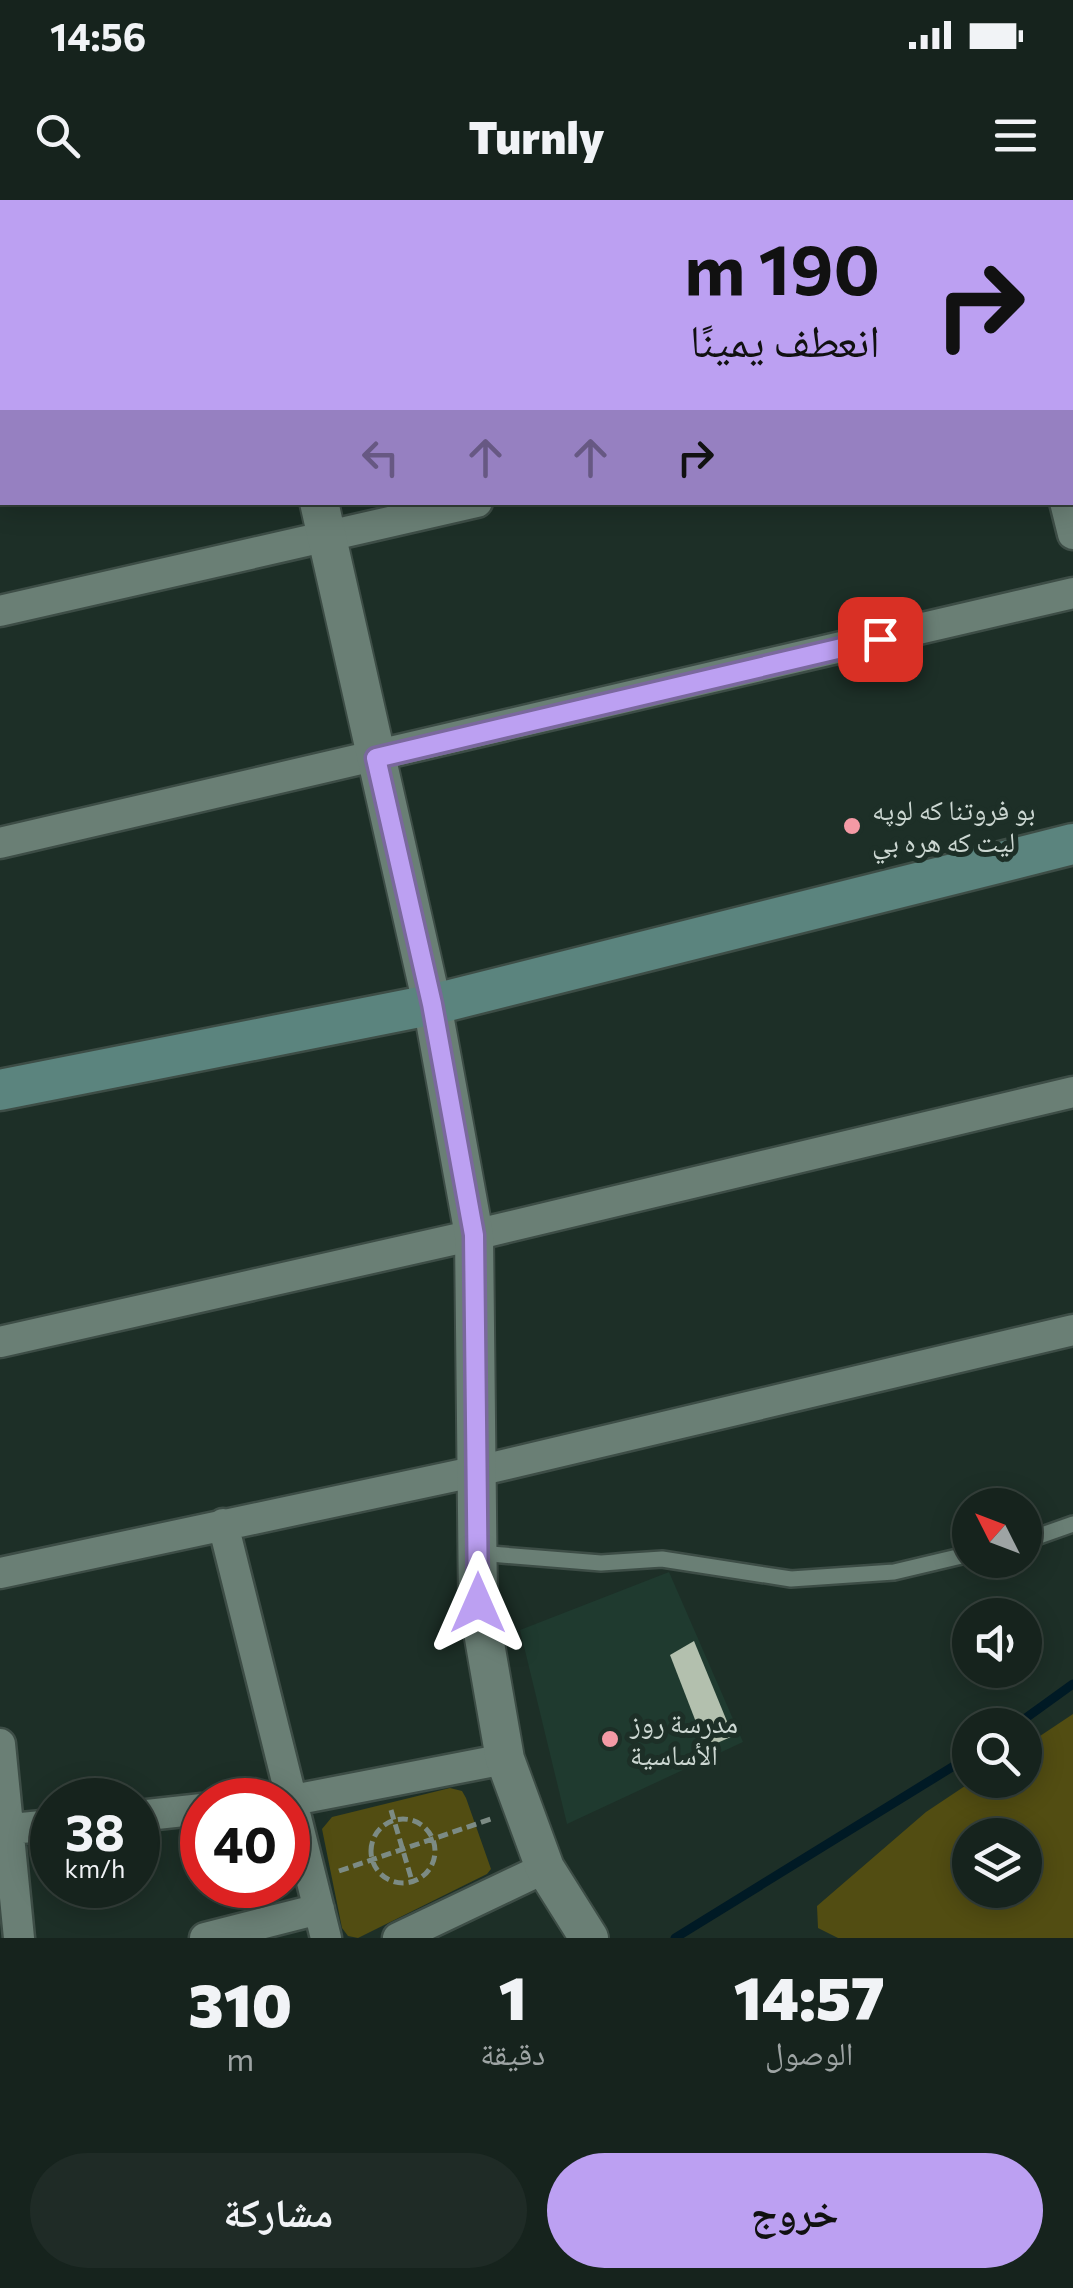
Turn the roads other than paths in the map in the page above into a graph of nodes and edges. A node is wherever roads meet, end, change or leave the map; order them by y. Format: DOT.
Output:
graph roads {
  1 [pos="451,505"];
  2 [pos="1066,505"];
  3 [pos="323,519"];
  4 [pos="1073,534"];
  5 [pos="1073,594"];
  6 [pos="0,610"];
  7 [pos="376,758"];
  8 [pos="0,843"];
  9 [pos="1073,844"];
  10 [pos="432,1004"];
  11 [pos="0,1090"];
  12 [pos="1073,1092"];
  13 [pos="474,1235"];
  14 [pos="1073,1330"];
  15 [pos="0,1342"];
  16 [pos="478,1471"];
  17 [pos="223,1524"];
  18 [pos="1073,1524"];
  19 [pos="1042,1535"];
  20 [pos="478,1553"];
  21 [pos="952,1558"];
  22 [pos="0,1574"];
  23 [pos="0,1744"];
  24 [pos="504,1759"];
  25 [pos="286,1778"];
  26 [pos="310,1796"];
  27 [pos="30,1826"];
  28 [pos="5,1829"];
  29 [pos="310,1871"];
  30 [pos="551,1880"];
  31 [pos="322,1924"];
  32 [pos="19,1938"];
  33 [pos="205,1938"];
  34 [pos="398,1938"];
  35 [pos="589,1938"];
  1 -- 3 [label="street"];
  2 -- 4 [label="street"];
  3 -- 6 [label="street"];
  3 -- 7 [label="street"];
  5 -- 7 [label="street"];
  7 -- 8 [label="street"];
  7 -- 10 [label="street"];
  9 -- 10 [label="main road"];
  10 -- 11 [label="main road"];
  10 -- 13 [label="street"];
  12 -- 13 [label="street"];
  13 -- 15 [label="street"];
  13 -- 16 [label="street"];
  14 -- 16 [label="street"];
  16 -- 17 [label="street"];
  16 -- 20 [label="street"];
  17 -- 22 [label="street"];
  17 -- 25 [label="street"];
  18 -- 19 [label="lane"];
  20 -- 21 [label="lane"];
  20 -- 24 [label="street"];
  23 -- 28 [label="street"];
  24 -- 26 [label="street"];
  24 -- 30 [label="street"];
  27 -- 28 [label="street"];
  28 -- 32 [label="street"];
  29 -- 31 [label="street"];
  30 -- 34 [label="street"];
  30 -- 35 [label="street"];
  31 -- 33 [label="street"];
}
